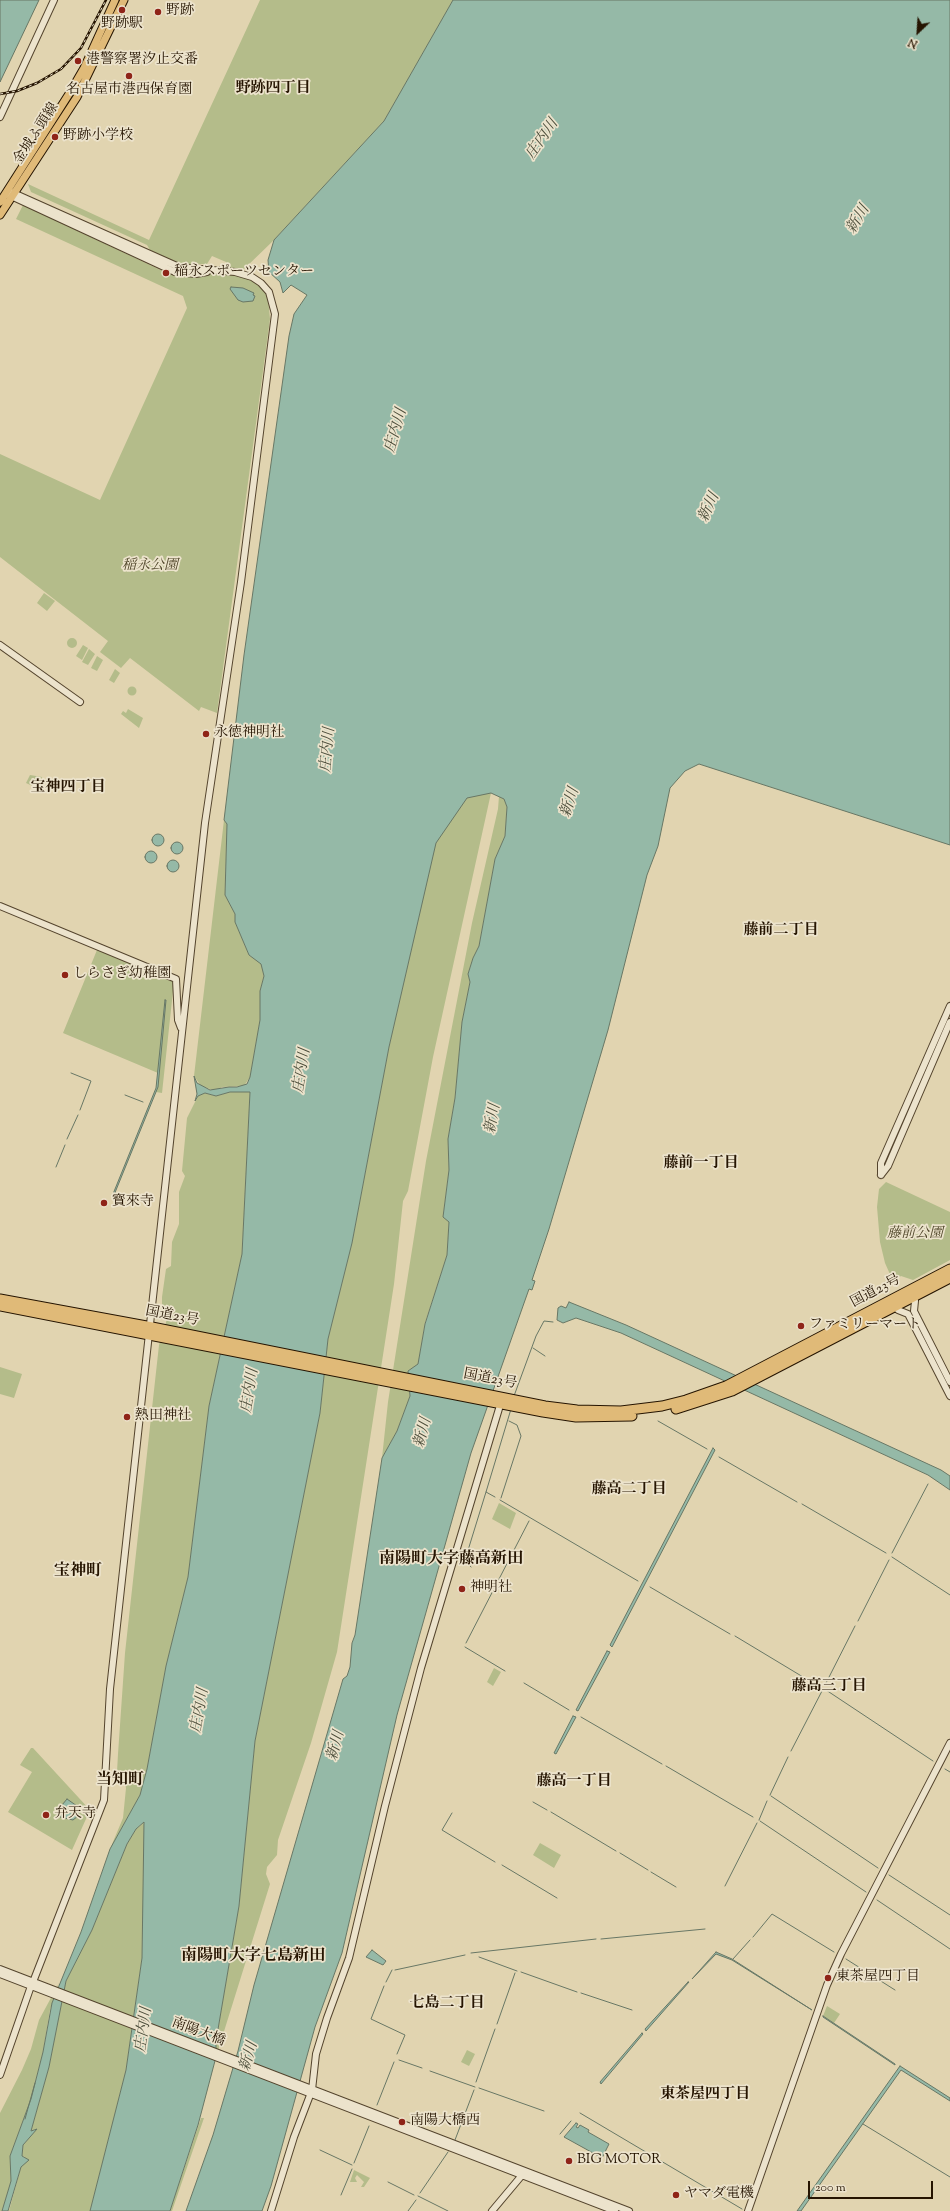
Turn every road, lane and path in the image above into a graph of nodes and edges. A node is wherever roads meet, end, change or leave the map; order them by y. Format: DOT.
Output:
graph roads {
  1 [pos="54,0"];
  2 [pos="115,0"];
  3 [pos="124,0"];
  4 [pos="0,117"];
  5 [pos="11,194"];
  6 [pos="0,202"];
  7 [pos="0,215"];
  8 [pos="0,645"];
  9 [pos="80,702"];
  10 [pos="0,906"];
  11 [pos="950,1006"];
  12 [pos="948,1025"];
  13 [pos="182,1029"];
  14 [pos="945,1034"];
  15 [pos="950,1266"];
  16 [pos="950,1269"];
  17 [pos="950,1278"];
  18 [pos="950,1282"];
  19 [pos="922,1283"];
  20 [pos="0,1300"];
  21 [pos="915,1301"];
  22 [pos="0,1306"];
  23 [pos="37,1309"];
  24 [pos="898,1310"];
  25 [pos="148,1330"];
  26 [pos="769,1372"];
  27 [pos="754,1376"];
  28 [pos="950,1382"];
  29 [pos="950,1396"];
  30 [pos="503,1400"];
  31 [pos="950,1743"];
  32 [pos="0,1969"];
  33 [pos="0,1974"];
  34 [pos="32,1984"];
  35 [pos="0,2075"];
  36 [pos="311,2092"];
  37 [pos="523,2173"];
  38 [pos="271,2211"];
  39 [pos="492,2211"];
  40 [pos="614,2211"];
  41 [pos="629,2211"];
  42 [pos="748,2211"];
  1 -- 4 [label="street"];
  2 -- 5 [label="main road, 金城ふ頭線"];
  3 -- 5 [label="main road, 金城ふ頭線"];
  5 -- 6 [label="main road, 金城ふ頭線"];
  5 -- 7 [label="main road, 金城ふ頭線"];
  5 -- 13 [label="street"];
  8 -- 9 [label="street"];
  10 -- 13 [label="street"];
  11 -- 12 [label="street"];
  12 -- 14 [label="street"];
  13 -- 25 [label="street"];
  14 -- 14 [label="street"];
  15 -- 19 [label="highway"];
  16 -- 19 [label="highway, 国道23号"];
  17 -- 26 [label="highway, 国道23号"];
  18 -- 21 [label="highway"];
  19 -- 27 [label="highway, 国道23号"];
  20 -- 23 [label="highway, 国道23号"];
  21 -- 24 [label="highway"];
  21 -- 28 [label="street"];
  22 -- 23 [label="highway, 国道23号"];
  23 -- 25 [label="highway, 国道23号"];
  24 -- 26 [label="highway"];
  24 -- 29 [label="street"];
  25 -- 30 [label="highway, 国道23号"];
  25 -- 34 [label="street"];
  26 -- 27 [label="highway, 国道23号"];
  27 -- 30 [label="highway, 国道23号"];
  30 -- 36 [label="street"];
  31 -- 42 [label="street"];
  32 -- 34 [label="street"];
  33 -- 34 [label="street"];
  34 -- 35 [label="street"];
  34 -- 36 [label="street, 南陽大橋"];
  36 -- 37 [label="street, 南陽大橋"];
  36 -- 38 [label="street"];
  37 -- 39 [label="street"];
  37 -- 40 [label="street"];
  37 -- 41 [label="street"];
}
